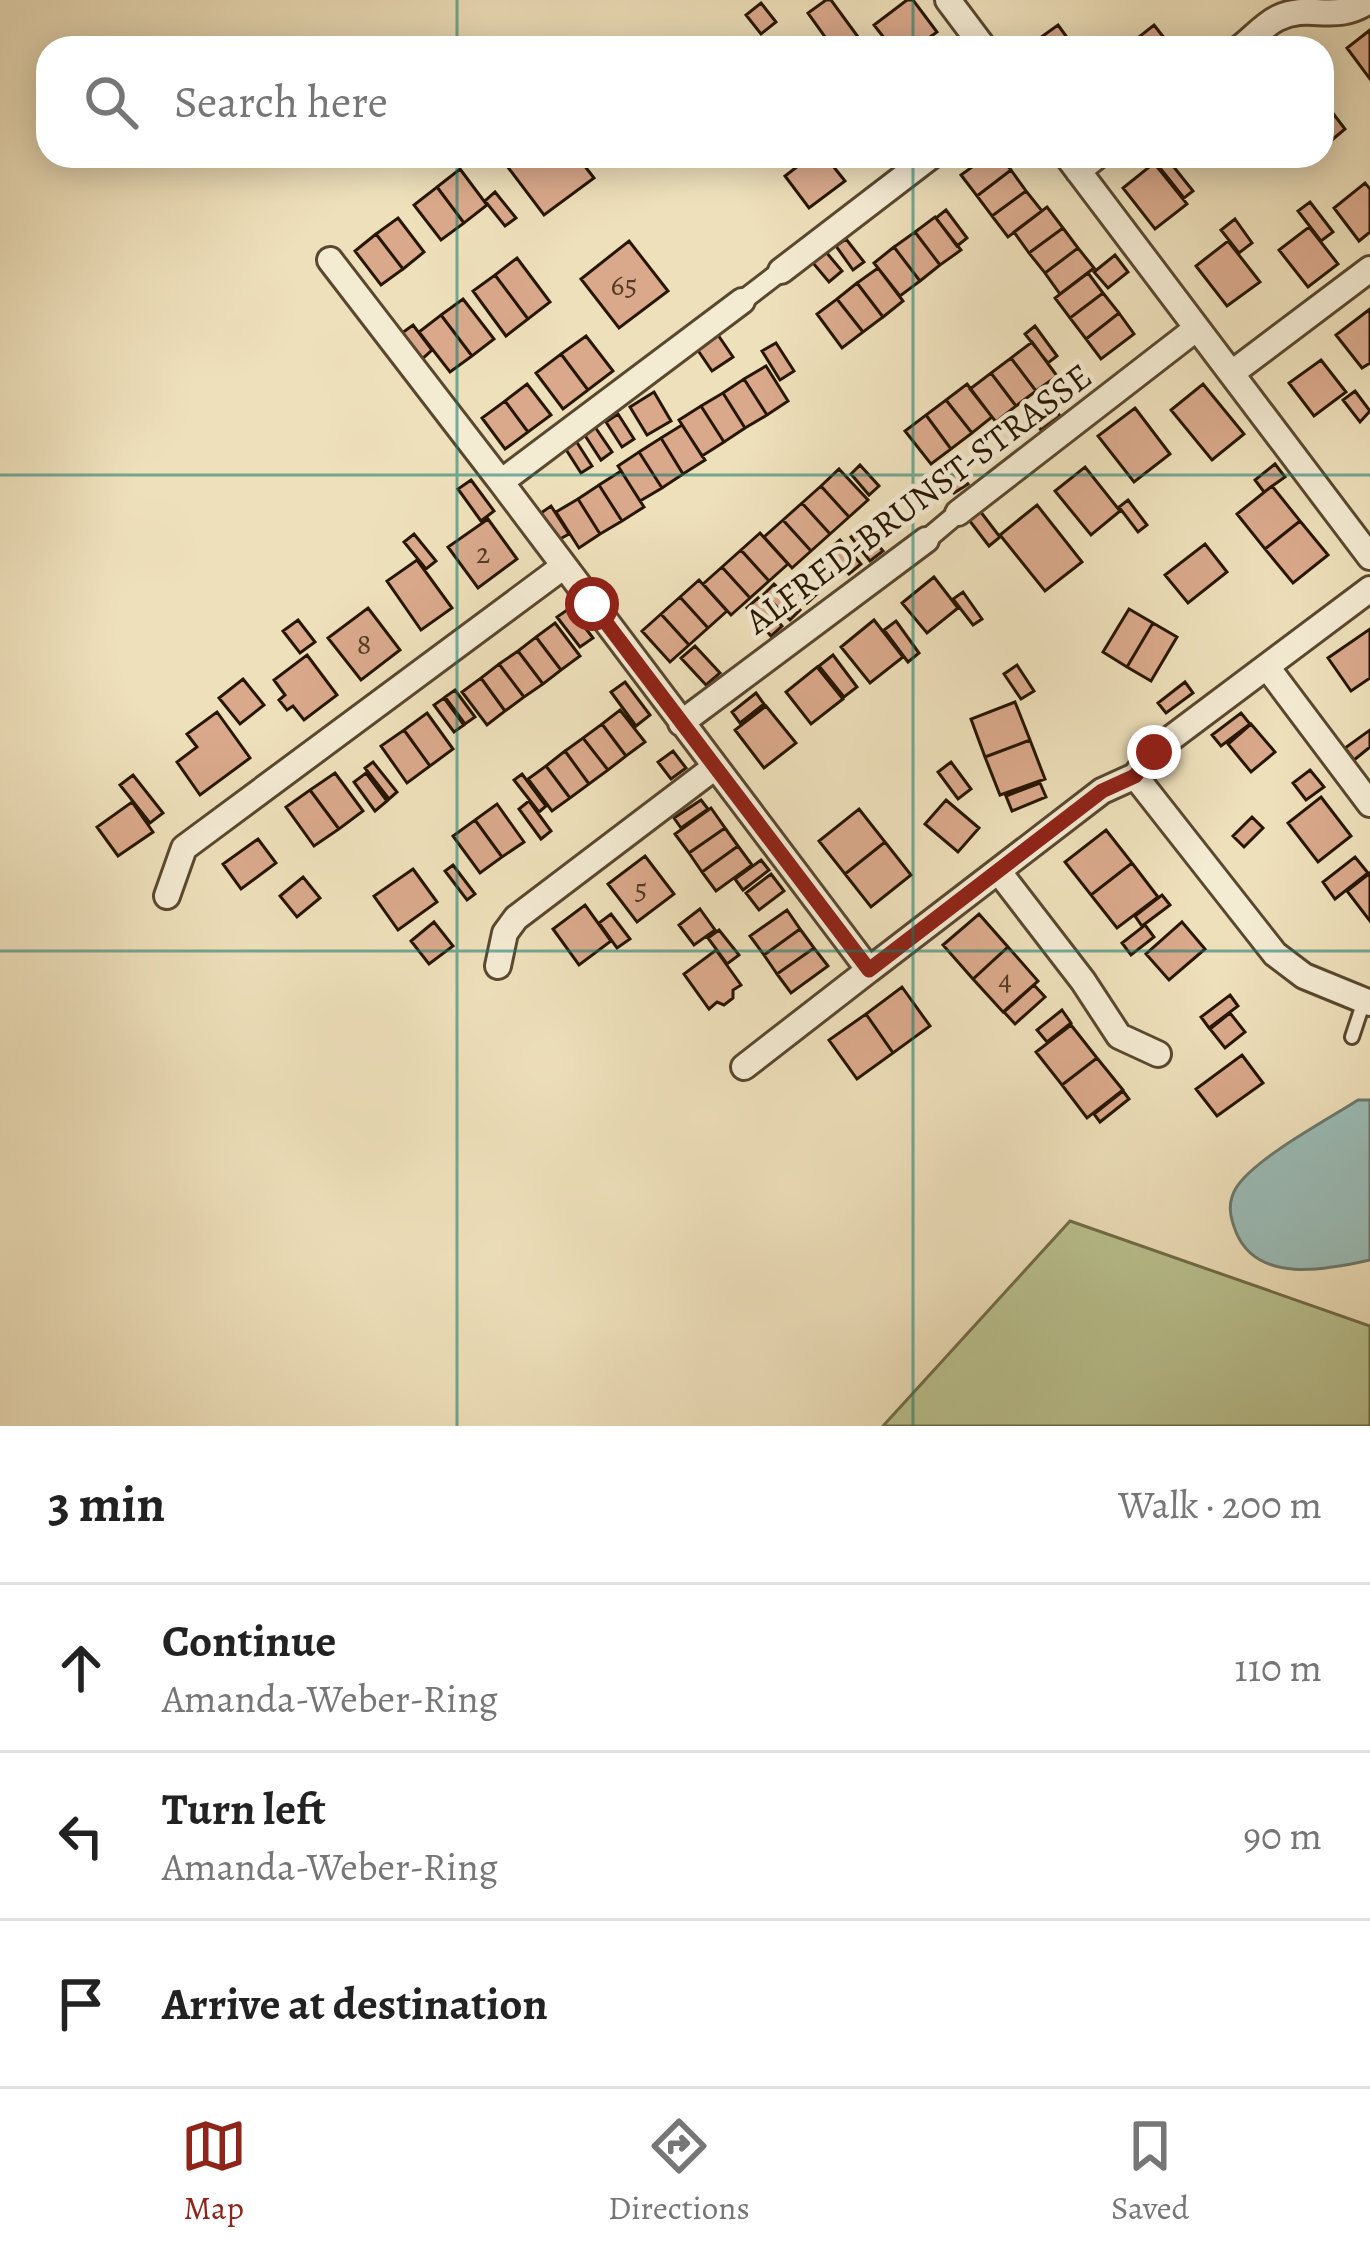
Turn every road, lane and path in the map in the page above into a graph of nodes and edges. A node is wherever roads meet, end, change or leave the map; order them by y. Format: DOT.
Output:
graph roads {
  1 [pos="948,0"];
  2 [pos="1370,0"];
  3 [pos="975,36"];
  4 [pos="1255,36"];
  5 [pos="915,168"];
  6 [pos="1086,168"];
  7 [pos="330,260"];
  8 [pos="1370,269"];
  9 [pos="781,271"];
  10 [pos="742,301"];
  11 [pos="1197,328"];
  12 [pos="1232,373"];
  13 [pos="501,482"];
  14 [pos="958,513"];
  15 [pos="926,540"];
  16 [pos="1370,556"];
  17 [pos="564,566"];
  18 [pos="1370,589"];
  19 [pos="1268,667"];
  20 [pos="681,723"];
  21 [pos="715,766"];
  22 [pos="1135,776"];
  23 [pos="1370,804"];
  24 [pos="999,872"];
  25 [pos="167,896"];
  26 [pos="498,966"];
  27 [pos="869,970"];
  28 [pos="1367,1002"];
  29 [pos="1352,1037"];
  30 [pos="1158,1054"];
  31 [pos="744,1067"];
  1 -- 3 [label="street"];
  2 -- 4 [label="street"];
  5 -- 9 [label="street"];
  6 -- 11 [label="street"];
  7 -- 13 [label="street"];
  8 -- 12 [label="street"];
  9 -- 10 [label="street"];
  10 -- 13 [label="street"];
  11 -- 12 [label="street"];
  11 -- 14 [label="street, ALFRED-BRUNST-STRASSE"];
  12 -- 16 [label="street"];
  13 -- 17 [label="street"];
  14 -- 15 [label="street, ALFRED-BRUNST-STRASSE"];
  15 -- 20 [label="street, ALFRED-BRUNST-STRASSE"];
  17 -- 20 [label="street"];
  17 -- 25 [label="street"];
  18 -- 19 [label="street"];
  19 -- 22 [label="street"];
  19 -- 23 [label="street"];
  20 -- 21 [label="street"];
  21 -- 26 [label="street"];
  21 -- 27 [label="street"];
  22 -- 24 [label="street"];
  22 -- 28 [label="street"];
  24 -- 27 [label="street"];
  24 -- 30 [label="street"];
  27 -- 31 [label="street"];
  28 -- 29 [label="lane"];
}
